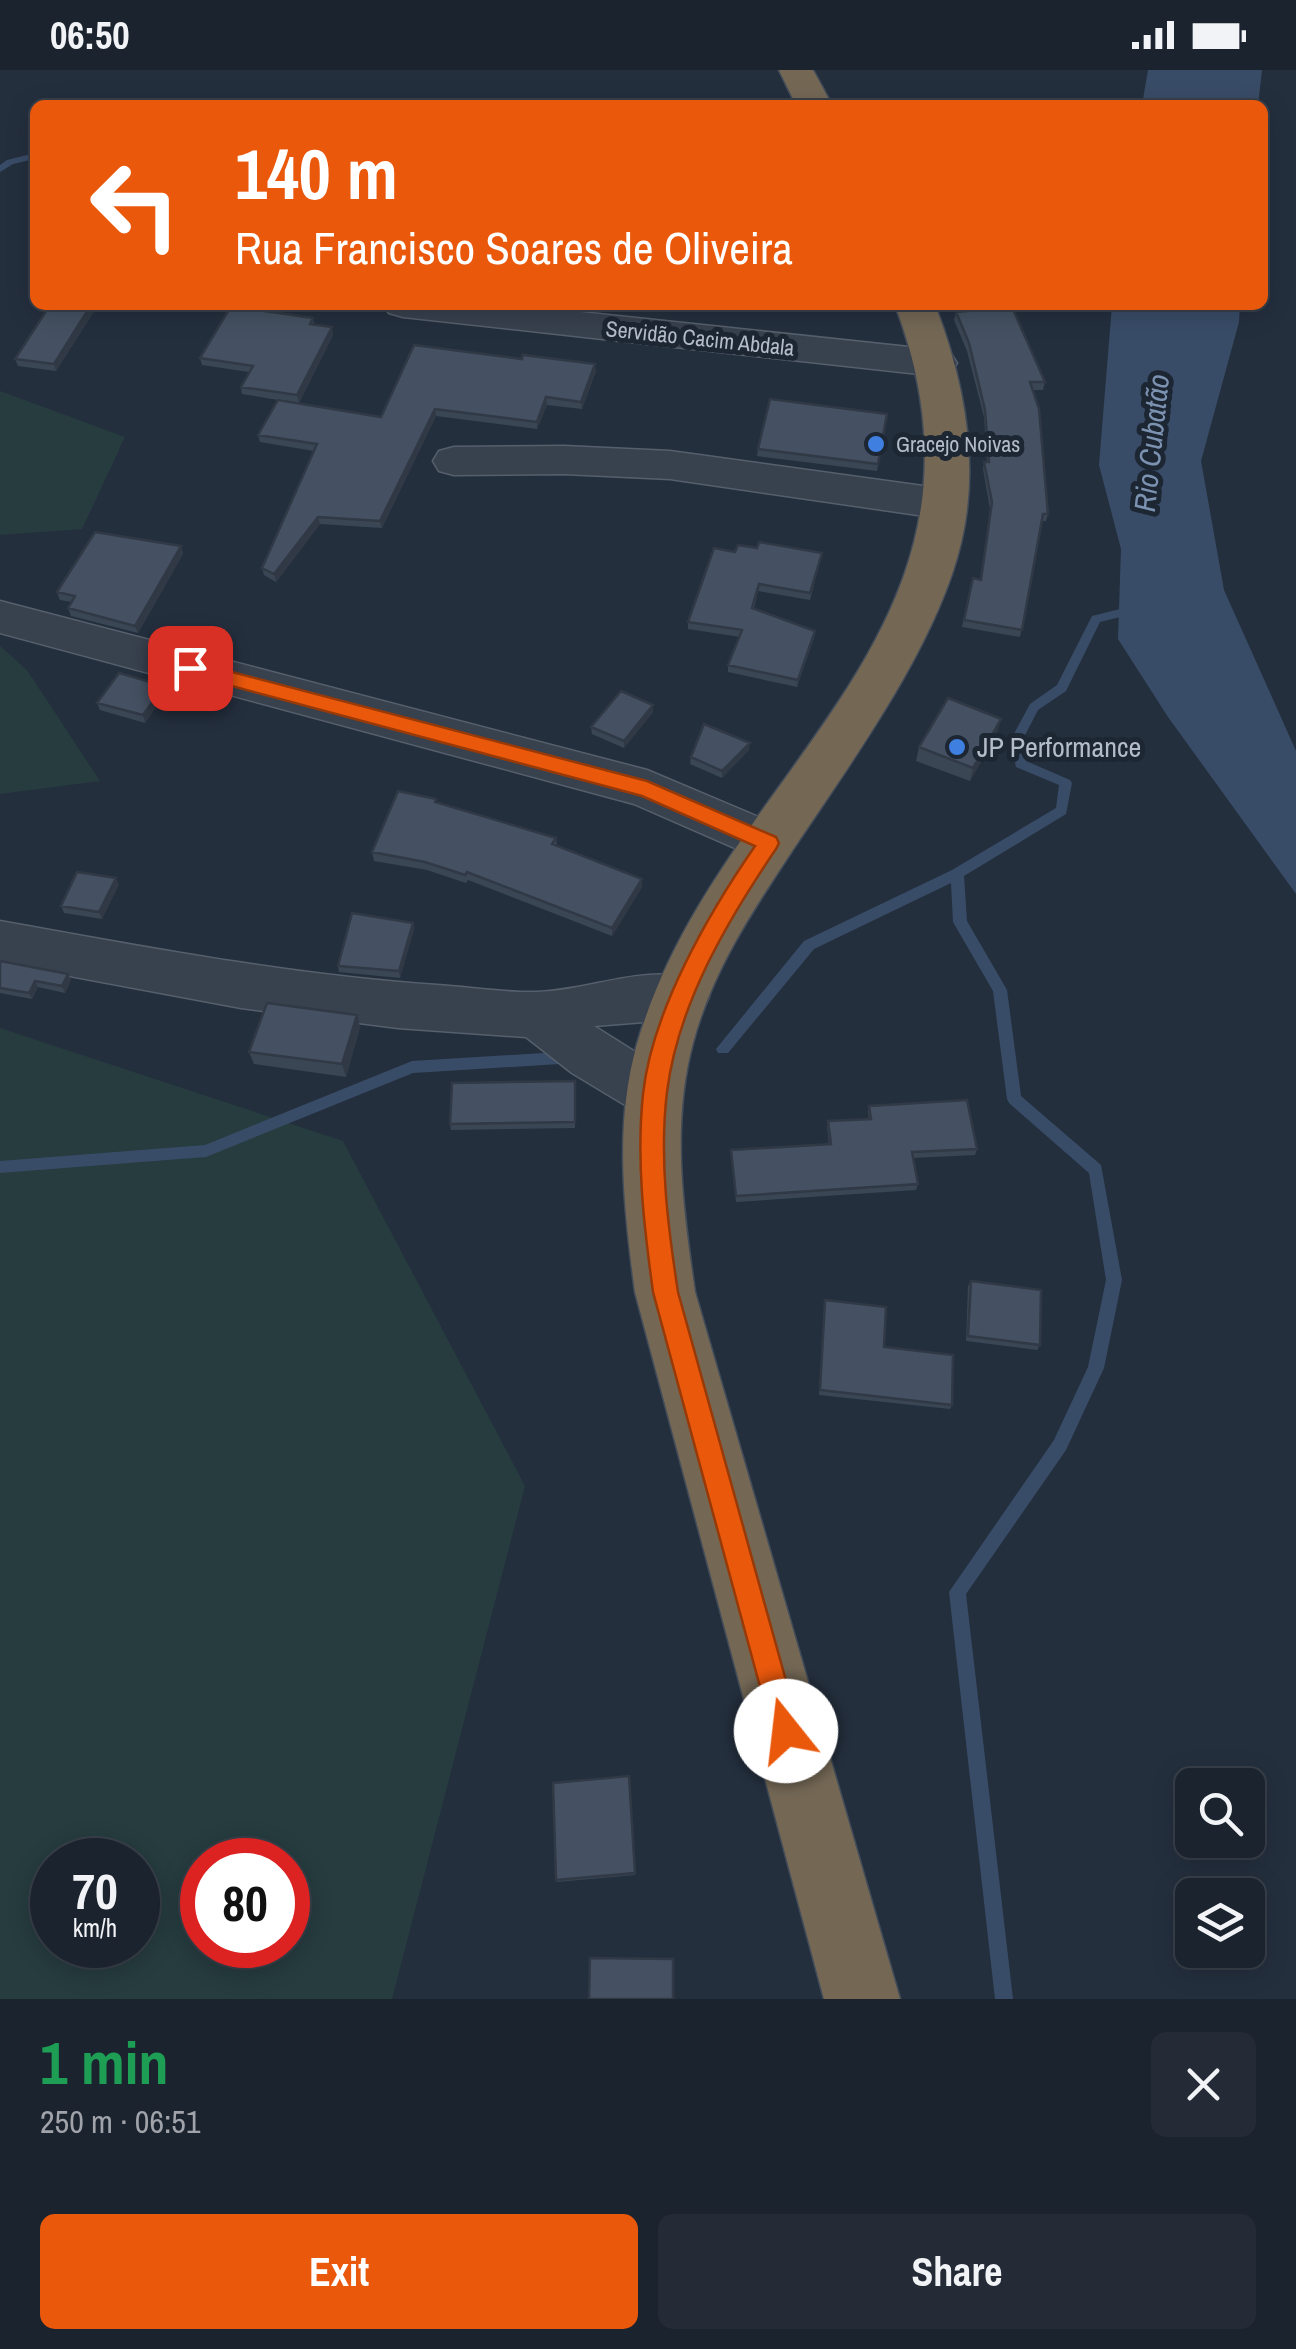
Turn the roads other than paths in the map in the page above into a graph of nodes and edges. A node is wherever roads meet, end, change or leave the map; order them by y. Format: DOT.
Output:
graph roads {
  1 [pos="796,70"];
  2 [pos="811,100"];
  3 [pos="490,310"];
  4 [pos="926,335"];
  5 [pos="454,461"];
  6 [pos="945,504"];
  7 [pos="0,617"];
  8 [pos="769,843"];
  9 [pos="0,942"];
  10 [pos="682,997"];
  11 [pos="538,1015"];
  12 [pos="655,1094"];
  13 [pos="862,1999"];
  1 -- 2 [label="highway"];
  3 -- 4 [label="street, Servidão Cacim Abdala"];
  4 -- 6 [label="highway"];
  5 -- 6 [label="street"];
  6 -- 8 [label="highway"];
  7 -- 8 [label="street"];
  8 -- 10 [label="highway"];
  9 -- 11 [label="street"];
  10 -- 11 [label="street"];
  10 -- 12 [label="highway"];
  11 -- 12 [label="street"];
  12 -- 13 [label="highway"];
}
